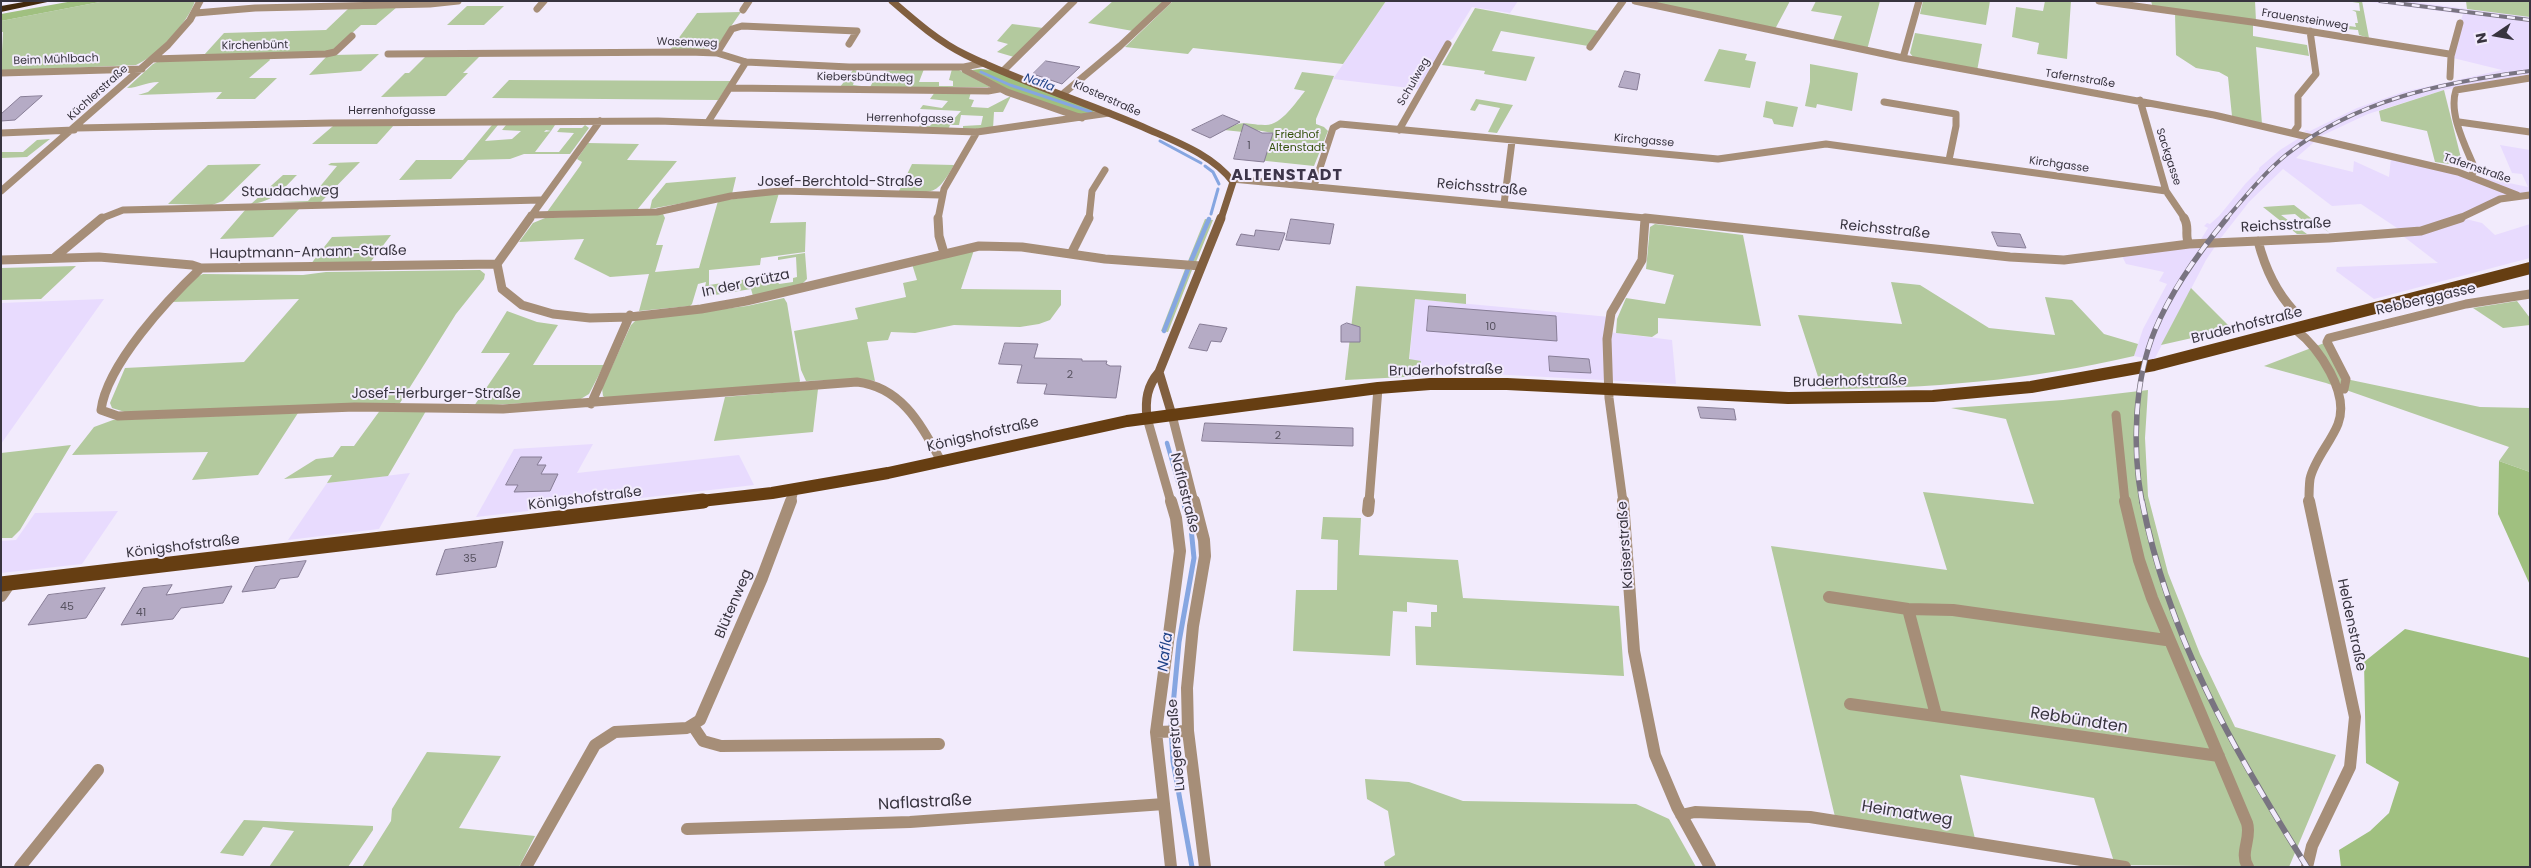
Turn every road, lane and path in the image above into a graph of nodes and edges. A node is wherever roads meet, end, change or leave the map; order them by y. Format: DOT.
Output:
graph roads {
  1 [pos="12,1"];
  2 [pos="47,1"];
  3 [pos="200,1"];
  4 [pos="458,1"];
  5 [pos="544,1"];
  6 [pos="749,1"];
  7 [pos="892,1"];
  8 [pos="1074,1"];
  9 [pos="1168,1"];
  10 [pos="1623,1"];
  11 [pos="1635,1"];
  12 [pos="1919,1"];
  13 [pos="2099,1"];
  14 [pos="1,3"];
  15 [pos="432,3"];
  16 [pos="1,9"];
  17 [pos="537,9"];
  18 [pos="743,10"];
  19 [pos="196,13"];
  20 [pos="2460,23"];
  21 [pos="2310,32"];
  22 [pos="352,36"];
  23 [pos="849,44"];
  24 [pos="1448,44"];
  25 [pos="1590,46"];
  26 [pos="717,53"];
  27 [pos="388,54"];
  28 [pos="2448,54"];
  29 [pos="1903,58"];
  30 [pos="152,60"];
  31 [pos="746,62"];
  32 [pos="984,63"];
  33 [pos="964,67"];
  34 [pos="142,69"];
  35 [pos="1003,71"];
  36 [pos="1,73"];
  37 [pos="2450,76"];
  38 [pos="2530,78"];
  39 [pos="730,88"];
  40 [pos="999,89"];
  41 [pos="1064,93"];
  42 [pos="2140,100"];
  43 [pos="1884,102"];
  44 [pos="1110,112"];
  45 [pos="1082,118"];
  46 [pos="600,121"];
  47 [pos="708,122"];
  48 [pos="2459,122"];
  49 [pos="75,129"];
  50 [pos="1398,130"];
  51 [pos="977,132"];
  52 [pos="2530,132"];
  53 [pos="1,133"];
  54 [pos="2293,133"];
  55 [pos="1512,141"];
  56 [pos="1949,160"];
  57 [pos="1105,170"];
  58 [pos="2471,176"];
  59 [pos="1232,178"];
  60 [pos="1314,186"];
  61 [pos="2166,191"];
  62 [pos="1,192"];
  63 [pos="940,195"];
  64 [pos="2530,195"];
  65 [pos="2518,196"];
  66 [pos="541,200"];
  67 [pos="1504,204"];
  68 [pos="531,215"];
  69 [pos="1645,219"];
  70 [pos="2258,241"];
  71 [pos="2189,244"];
  72 [pos="944,253"];
  73 [pos="1071,254"];
  74 [pos="55,257"];
  75 [pos="1,260"];
  76 [pos="497,264"];
  77 [pos="1200,266"];
  78 [pos="201,268"];
  79 [pos="2526,271"];
  80 [pos="2530,294"];
  81 [pos="2294,311"];
  82 [pos="630,315"];
  83 [pos="2296,330"];
  84 [pos="2329,338"];
  85 [pos="1159,372"];
  86 [pos="1378,388"];
  87 [pos="2338,388"];
  88 [pos="1608,389"];
  89 [pos="591,404"];
  90 [pos="2116,415"];
  91 [pos="1159,417"];
  92 [pos="941,461"];
  93 [pos="794,490"];
  94 [pos="1368,511"];
  95 [pos="6,584"];
  96 [pos="1,596"];
  97 [pos="1828,597"];
  98 [pos="1908,609"];
  99 [pos="2166,640"];
  100 [pos="1850,704"];
  101 [pos="1936,715"];
  102 [pos="693,726"];
  103 [pos="1184,731"];
  104 [pos="1160,732"];
  105 [pos="939,744"];
  106 [pos="2218,756"];
  107 [pos="98,770"];
  108 [pos="1164,804"];
  109 [pos="1681,814"];
  110 [pos="687,828"];
  111 [pos="20,867"];
  112 [pos="526,867"];
  113 [pos="1171,867"];
  114 [pos="1206,867"];
  115 [pos="1710,867"];
  116 [pos="2125,867"];
  117 [pos="2248,867"];
  118 [pos="2306,867"];
  1 -- 14 [label="highway"];
  2 -- 16 [label="highway"];
  3 -- 19 [label="street, Küchlerstraße"];
  4 -- 15 [label="street"];
  5 -- 17 [label="street"];
  6 -- 18 [label="street"];
  7 -- 32 [label="main road, Klosterstraße"];
  8 -- 35 [label="street"];
  9 -- 41 [label="street"];
  10 -- 25 [label="street"];
  11 -- 29 [label="street, Tafernstraße"];
  12 -- 29 [label="street"];
  13 -- 21 [label="street, Frauensteinweg"];
  15 -- 19 [label="street"];
  19 -- 30 [label="street, Küchlerstraße"];
  20 -- 28 [label="street"];
  21 -- 28 [label="street, Frauensteinweg"];
  21 -- 54 [label="street"];
  22 -- 30 [label="street, Kirchenbünt"];
  23 -- 26 [label="street"];
  24 -- 50 [label="street, Schulweg"];
  26 -- 27 [label="street, Wasenweg"];
  26 -- 31 [label="street, Wasenweg"];
  28 -- 37 [label="street"];
  29 -- 42 [label="street, Tafernstraße"];
  30 -- 34 [label="street, Küchlerstraße"];
  31 -- 33 [label="street, Wasenweg"];
  31 -- 39 [label="street"];
  32 -- 33 [label="street, Wasenweg"];
  32 -- 35 [label="main road, Klosterstraße"];
  33 -- 40 [label="street, Kiebersbündtweg"];
  34 -- 36 [label="street, Beim Mühlbach"];
  34 -- 49 [label="street, Küchlerstraße"];
  35 -- 41 [label="main road, Klosterstraße"];
  38 -- 48 [label="street"];
  39 -- 40 [label="street, Kiebersbündtweg"];
  39 -- 47 [label="street"];
  40 -- 45 [label="street, Kiebersbündtweg"];
  41 -- 44 [label="main road, Klosterstraße"];
  42 -- 54 [label="street, Tafernstraße"];
  42 -- 61 [label="street, Sackgasse"];
  43 -- 56 [label="street"];
  44 -- 45 [label="street, Herrenhofgasse"];
  44 -- 59 [label="main road, Klosterstraße"];
  45 -- 51 [label="street, Herrenhofgasse"];
  46 -- 47 [label="street, Herrenhofgasse"];
  46 -- 49 [label="street, Herrenhofgasse"];
  46 -- 66 [label="street"];
  47 -- 51 [label="street, Herrenhofgasse"];
  48 -- 52 [label="street"];
  48 -- 58 [label="street"];
  49 -- 53 [label="street"];
  49 -- 62 [label="street, Küchlerstraße"];
  50 -- 55 [label="street, Kirchgasse"];
  50 -- 60 [label="street, Kirchgasse"];
  51 -- 63 [label="street"];
  54 -- 58 [label="street, Tafernstraße"];
  55 -- 56 [label="street, Kirchgasse"];
  55 -- 67 [label="street"];
  56 -- 61 [label="street, Kirchgasse"];
  57 -- 73 [label="street"];
  58 -- 65 [label="street, Tafernstraße"];
  59 -- 60 [label="street, Reichsstraße"];
  59 -- 77 [label="main road, Naflastraße"];
  60 -- 67 [label="street, Reichsstraße"];
  61 -- 71 [label="street, Sackgasse"];
  63 -- 68 [label="street, Josef-Berchtold-Straße"];
  63 -- 72 [label="street"];
  64 -- 65 [label="street, Reichsstraße"];
  65 -- 70 [label="street, Reichsstraße"];
  66 -- 68 [label="street"];
  66 -- 74 [label="street, Staudachweg"];
  67 -- 69 [label="street, Reichsstraße"];
  68 -- 76 [label="street"];
  69 -- 71 [label="street, Reichsstraße"];
  69 -- 88 [label="street, Kaiserstraße"];
  70 -- 71 [label="street, Reichsstraße"];
  70 -- 81 [label="street"];
  72 -- 73 [label="street, In der Grütza"];
  72 -- 82 [label="street, In der Grütza"];
  73 -- 77 [label="street, In der Grütza"];
  74 -- 75 [label="street, Hauptmann-Amann-Straße"];
  74 -- 78 [label="street, Hauptmann-Amann-Straße"];
  76 -- 78 [label="street, Hauptmann-Amann-Straße"];
  76 -- 82 [label="street, In der Grütza"];
  77 -- 85 [label="main road, Naflastraße"];
  78 -- 89 [label="street, Josef-Herburger-Straße"];
  79 -- 83 [label="main road, Bruderhofstraße"];
  80 -- 84 [label="street, Rebberggasse"];
  82 -- 89 [label="street"];
  83 -- 87 [label="street, Heldenstraße"];
  83 -- 88 [label="main road, Bruderhofstraße"];
  84 -- 87 [label="street, Heldenstraße"];
  85 -- 91 [label="main road, Naflastraße"];
  85 -- 91 [label="main road, Naflastraße"];
  86 -- 88 [label="main road, Bruderhofstraße"];
  86 -- 91 [label="main road, Bruderhofstraße"];
  86 -- 94 [label="street"];
  87 -- 118 [label="street, Heldenstraße"];
  88 -- 109 [label="street, Kaiserstraße"];
  89 -- 92 [label="street, Josef-Herburger-Straße"];
  90 -- 99 [label="street"];
  91 -- 92 [label="main road, Königshofstraße"];
  91 -- 103 [label="street, Luegerstraße"];
  91 -- 104 [label="street, Naflastraße"];
  92 -- 93 [label="main road, Königshofstraße"];
  93 -- 95 [label="main road, Königshofstraße"];
  93 -- 102 [label="street, Blütenweg"];
  95 -- 96 [label="street, Königshofstraße"];
  97 -- 98 [label="street"];
  98 -- 99 [label="street"];
  98 -- 101 [label="street"];
  99 -- 106 [label="street"];
  100 -- 101 [label="street, Rebbündten"];
  101 -- 106 [label="street, Rebbündten"];
  102 -- 105 [label="street"];
  102 -- 112 [label="street"];
  103 -- 104 [label="street"];
  103 -- 114 [label="street, Luegerstraße"];
  104 -- 108 [label="street, Naflastraße"];
  106 -- 117 [label="street"];
  107 -- 111 [label="street"];
  108 -- 110 [label="street, Naflastraße"];
  108 -- 113 [label="street, Naflastraße"];
  109 -- 115 [label="street, Kaiserstraße"];
  109 -- 116 [label="street, Heimatweg"];
}
